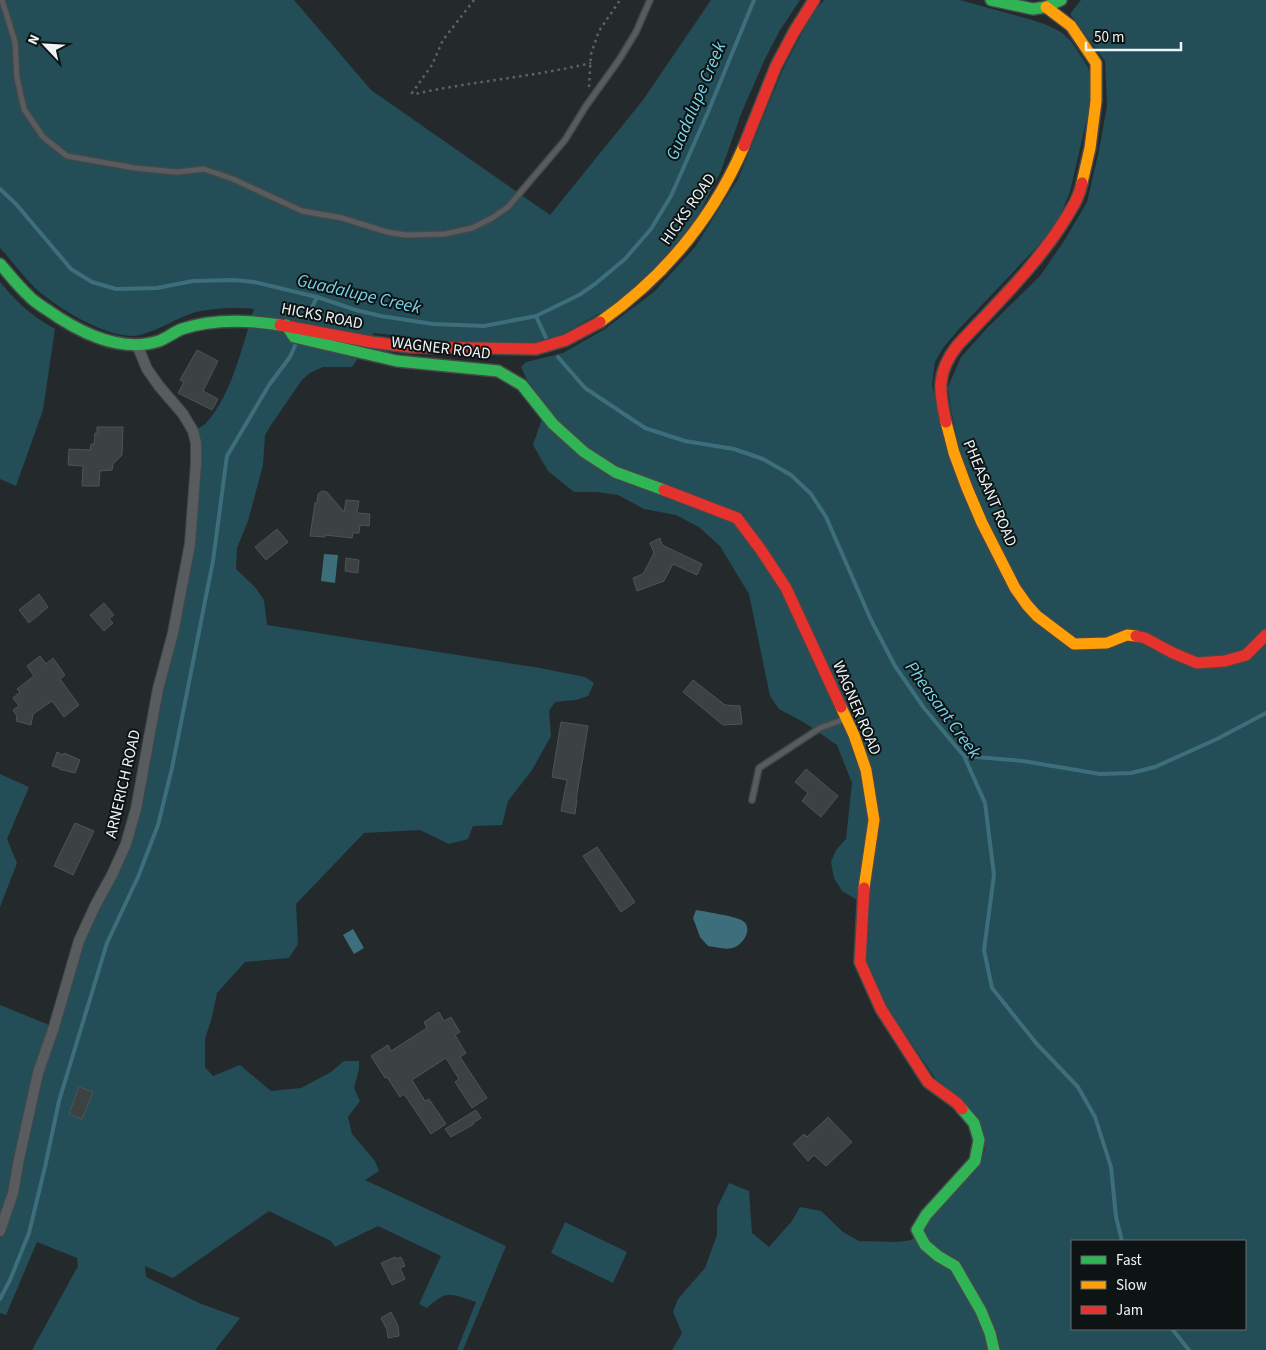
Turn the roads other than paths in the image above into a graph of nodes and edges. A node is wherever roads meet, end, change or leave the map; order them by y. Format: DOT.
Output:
graph roads {
  1 [pos="2,0"];
  2 [pos="650,0"];
  3 [pos="814,0"];
  4 [pos="991,0"];
  5 [pos="1061,0"];
  6 [pos="1046,7"];
  7 [pos="0,264"];
  8 [pos="286,325"];
  9 [pos="137,345"];
  10 [pos="1266,635"];
  11 [pos="845,719"];
  12 [pos="752,800"];
  13 [pos="0,1231"];
  14 [pos="994,1350"];
  1 -- 2 [label="lane"];
  3 -- 8 [label="street, HICKS ROAD"];
  4 -- 6 [label="street"];
  5 -- 6 [label="street"];
  6 -- 10 [label="street, PHEASANT ROAD"];
  7 -- 9 [label="street, HICKS ROAD"];
  8 -- 9 [label="street, HICKS ROAD"];
  8 -- 11 [label="street, WAGNER ROAD"];
  9 -- 13 [label="street, ARNERICH ROAD"];
  11 -- 12 [label="lane"];
  11 -- 14 [label="street, WAGNER ROAD"];
}
